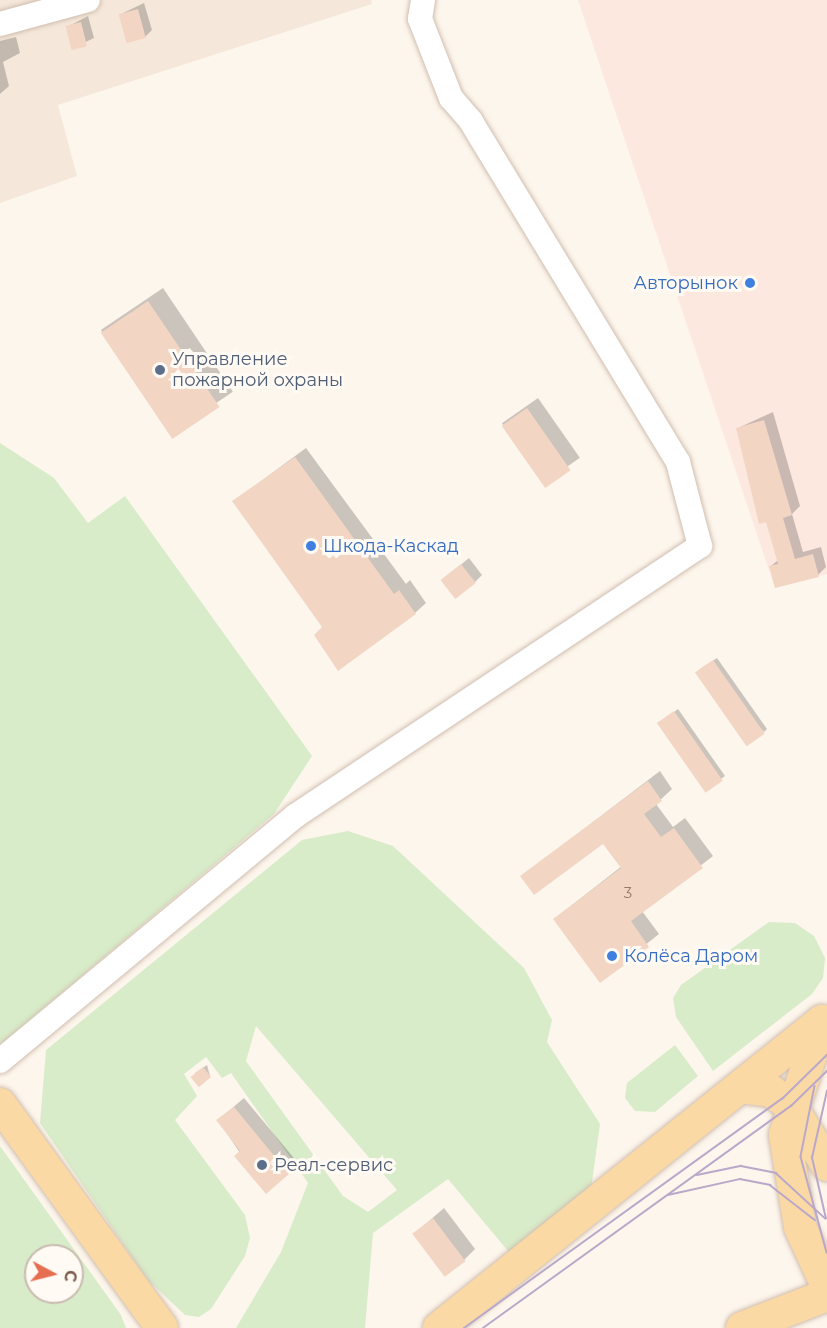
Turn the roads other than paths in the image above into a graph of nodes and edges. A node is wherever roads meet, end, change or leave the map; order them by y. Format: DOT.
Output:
graph roads {
  1 [pos="88,0"];
  2 [pos="423,0"];
  3 [pos="0,24"];
  4 [pos="824,1017"];
  5 [pos="0,1061"];
  6 [pos="740,1087"];
  7 [pos="0,1104"];
  8 [pos="791,1106"];
  9 [pos="827,1165"];
  10 [pos="827,1286"];
  11 [pos="827,1295"];
  12 [pos="162,1328"];
  13 [pos="439,1328"];
  14 [pos="742,1328"];
  1 -- 3 [label="street"];
  2 -- 5 [label="street"];
  4 -- 6 [label="main road"];
  4 -- 8 [label="main road"];
  6 -- 8 [label="main road"];
  6 -- 13 [label="main road"];
  7 -- 12 [label="main road"];
  8 -- 9 [label="main road"];
  8 -- 10 [label="main road"];
  11 -- 14 [label="main road"];
}
